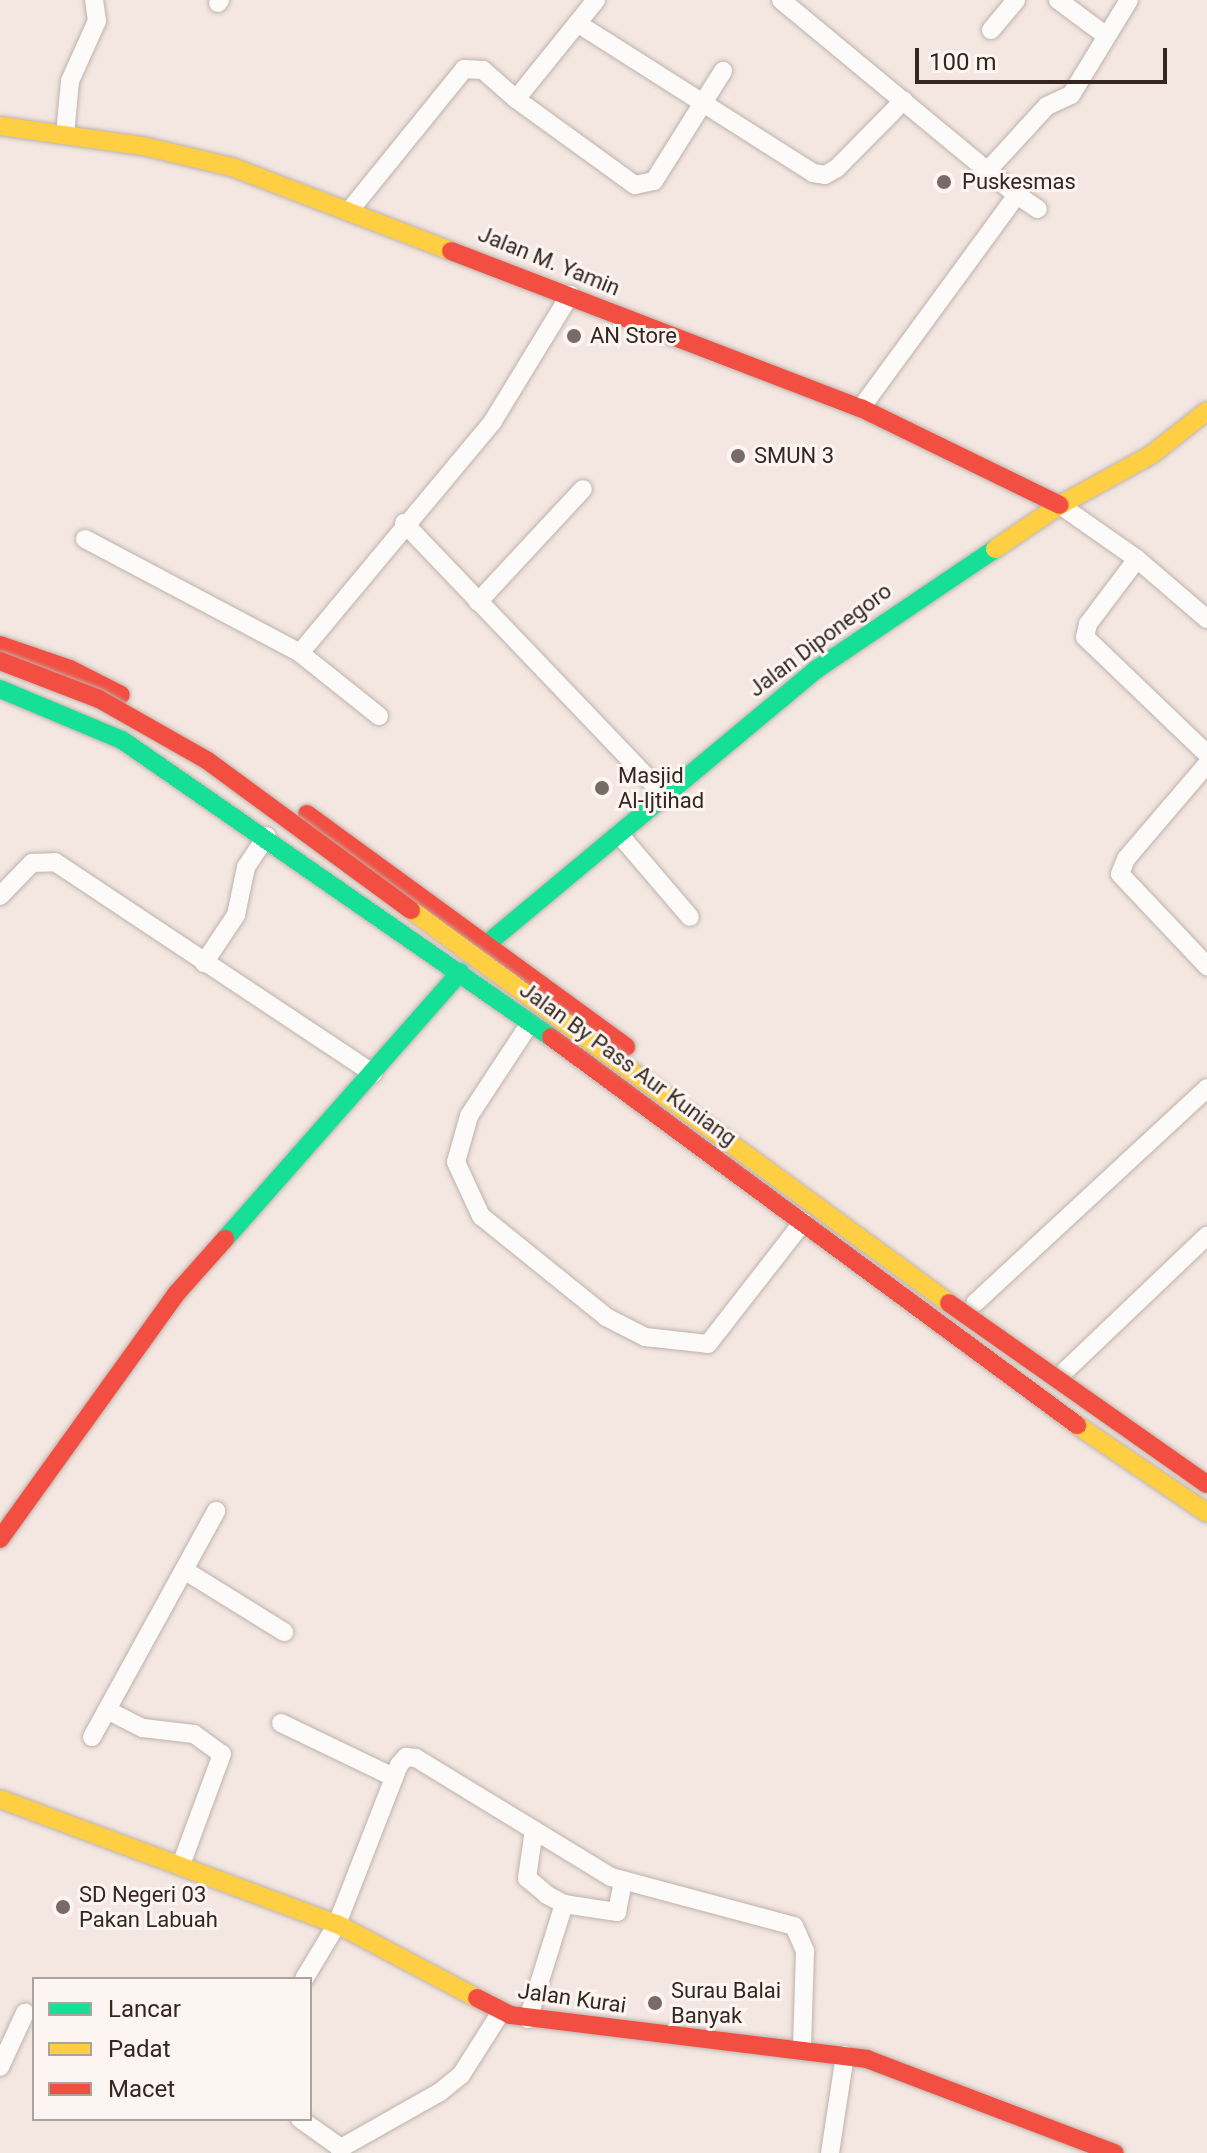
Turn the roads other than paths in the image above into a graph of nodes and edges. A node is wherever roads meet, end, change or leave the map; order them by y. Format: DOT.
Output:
graph roads {
  1 [pos="94,0"];
  2 [pos="596,0"];
  3 [pos="781,0"];
  4 [pos="1016,0"];
  5 [pos="1058,0"];
  6 [pos="1129,0"];
  7 [pos="577,23"];
  8 [pos="991,30"];
  9 [pos="1104,34"];
  10 [pos="723,71"];
  11 [pos="516,99"];
  12 [pos="904,100"];
  13 [pos="701,107"];
  14 [pos="0,126"];
  15 [pos="65,135"];
  16 [pos="989,169"];
  17 [pos="1017,195"];
  18 [pos="1038,209"];
  19 [pos="350,210"];
  20 [pos="570,295"];
  21 [pos="861,408"];
  22 [pos="1207,411"];
  23 [pos="583,489"];
  24 [pos="1060,505"];
  25 [pos="404,523"];
  26 [pos="85,539"];
  27 [pos="1137,559"];
  28 [pos="478,602"];
  29 [pos="1207,619"];
  30 [pos="0,645"];
  31 [pos="300,653"];
  32 [pos="0,661"];
  33 [pos="0,674"];
  34 [pos="0,689"];
  35 [pos="379,716"];
  36 [pos="1207,754"];
  37 [pos="1207,764"];
  38 [pos="664,795"];
  39 [pos="619,834"];
  40 [pos="267,836"];
  41 [pos="0,896"];
  42 [pos="690,917"];
  43 [pos="488,943"];
  44 [pos="204,963"];
  45 [pos="1207,966"];
  46 [pos="460,972"];
  47 [pos="530,1023"];
  48 [pos="373,1073"];
  49 [pos="675,1083"];
  50 [pos="1207,1088"];
  51 [pos="653,1113"];
  52 [pos="803,1222"];
  53 [pos="1207,1236"];
  54 [pos="975,1303"];
  55 [pos="1065,1371"];
  56 [pos="1207,1467"];
  57 [pos="1207,1484"];
  58 [pos="1207,1497"];
  59 [pos="216,1511"];
  60 [pos="1207,1513"];
  61 [pos="0,1539"];
  62 [pos="184,1570"];
  63 [pos="284,1632"];
  64 [pos="109,1711"];
  65 [pos="281,1723"];
  66 [pos="92,1737"];
  67 [pos="393,1777"];
  68 [pos="0,1799"];
  69 [pos="534,1830"];
  70 [pos="182,1862"];
  71 [pos="623,1882"];
  72 [pos="564,1904"];
  73 [pos="337,1924"];
  74 [pos="305,1977"];
  75 [pos="501,2012"];
  76 [pos="25,2013"];
  77 [pos="528,2019"];
  78 [pos="802,2049"];
  79 [pos="845,2055"];
  80 [pos="0,2067"];
  81 [pos="303,2121"];
  82 [pos="340,2150"];
  83 [pos="830,2153"];
  84 [pos="1115,2153"];
  1 -- 15 [label="street"];
  2 -- 7 [label="street"];
  3 -- 12 [label="street"];
  4 -- 8 [label="street"];
  5 -- 9 [label="street"];
  6 -- 9 [label="street"];
  7 -- 11 [label="street"];
  7 -- 13 [label="street"];
  9 -- 16 [label="street"];
  10 -- 13 [label="street"];
  11 -- 13 [label="street"];
  11 -- 19 [label="street"];
  12 -- 13 [label="street"];
  12 -- 16 [label="street"];
  14 -- 15 [label="main road, Jalan M. Yamin"];
  15 -- 19 [label="main road, Jalan M. Yamin"];
  16 -- 17 [label="street"];
  17 -- 18 [label="street"];
  17 -- 21 [label="street"];
  19 -- 20 [label="main road, Jalan M. Yamin"];
  20 -- 21 [label="main road, Jalan M. Yamin"];
  20 -- 25 [label="street"];
  21 -- 24 [label="main road, Jalan M. Yamin"];
  22 -- 24 [label="main road, Jalan Diponegoro"];
  23 -- 28 [label="street"];
  24 -- 27 [label="street"];
  24 -- 38 [label="main road, Jalan Diponegoro"];
  25 -- 28 [label="street"];
  25 -- 31 [label="street"];
  26 -- 31 [label="street"];
  27 -- 29 [label="street"];
  27 -- 36 [label="street"];
  28 -- 38 [label="street"];
  30 -- 43 [label="main road, Jalan By Pass Aur Kuniang"];
  31 -- 35 [label="street"];
  32 -- 57 [label="main road, Jalan By Pass Aur Kuniang, bridge"];
  33 -- 58 [label="main road, Jalan By Pass Aur Kuniang"];
  34 -- 40 [label="main road, Jalan By Pass Aur Kuniang"];
  37 -- 45 [label="street"];
  38 -- 39 [label="main road, Jalan Diponegoro"];
  39 -- 42 [label="street"];
  39 -- 43 [label="main road, Jalan Diponegoro"];
  40 -- 44 [label="street"];
  40 -- 46 [label="main road, Jalan By Pass Aur Kuniang"];
  41 -- 44 [label="street"];
  43 -- 49 [label="main road, Jalan By Pass Aur Kuniang"];
  44 -- 48 [label="street"];
  46 -- 47 [label="main road, Jalan By Pass Aur Kuniang"];
  46 -- 48 [label="main road"];
  47 -- 51 [label="main road, Jalan By Pass Aur Kuniang"];
  47 -- 52 [label="street"];
  48 -- 61 [label="main road"];
  49 -- 51 [label="main road"];
  49 -- 54 [label="main road, Jalan By Pass Aur Kuniang"];
  50 -- 54 [label="street"];
  51 -- 52 [label="main road, Jalan By Pass Aur Kuniang"];
  52 -- 60 [label="main road, Jalan By Pass Aur Kuniang"];
  53 -- 55 [label="street"];
  54 -- 55 [label="main road, Jalan By Pass Aur Kuniang"];
  55 -- 56 [label="main road, Jalan By Pass Aur Kuniang"];
  59 -- 62 [label="street"];
  62 -- 63 [label="street"];
  62 -- 64 [label="street"];
  64 -- 66 [label="street"];
  64 -- 70 [label="street"];
  65 -- 67 [label="street"];
  67 -- 69 [label="street"];
  67 -- 73 [label="street"];
  68 -- 70 [label="main road, Jalan Kurai"];
  69 -- 71 [label="street"];
  69 -- 72 [label="street"];
  70 -- 73 [label="main road, Jalan Kurai"];
  71 -- 72 [label="street"];
  71 -- 78 [label="street"];
  72 -- 77 [label="street"];
  73 -- 74 [label="street"];
  73 -- 75 [label="main road, Jalan Kurai"];
  75 -- 77 [label="main road, Jalan Kurai"];
  75 -- 82 [label="street"];
  76 -- 80 [label="street"];
  77 -- 78 [label="main road, Jalan Kurai"];
  78 -- 79 [label="main road, Jalan Kurai"];
  79 -- 83 [label="street"];
  79 -- 84 [label="main road, Jalan Kurai"];
  81 -- 82 [label="street"];
}
